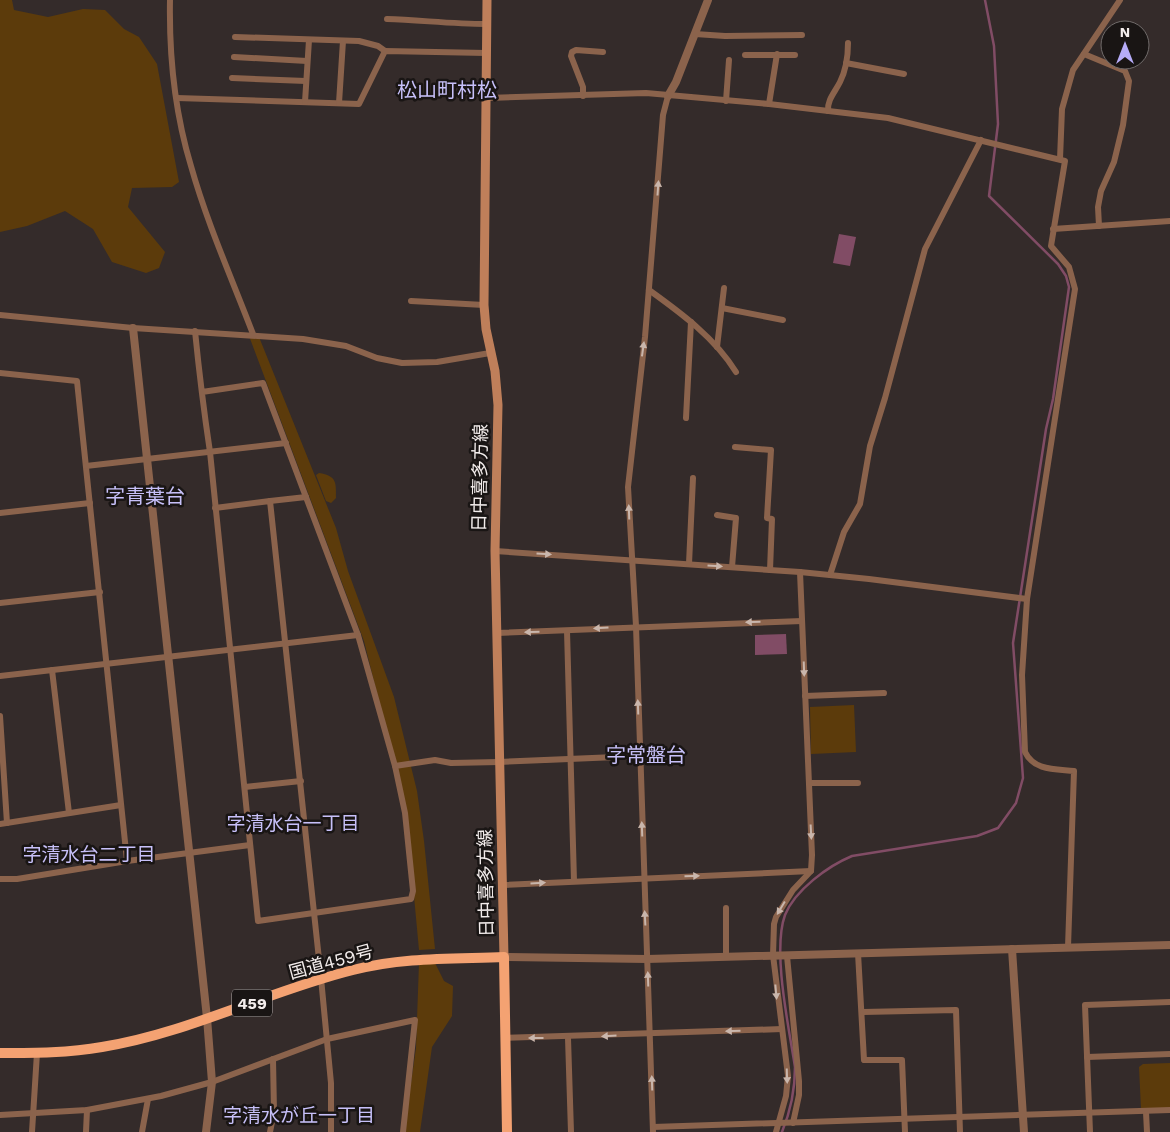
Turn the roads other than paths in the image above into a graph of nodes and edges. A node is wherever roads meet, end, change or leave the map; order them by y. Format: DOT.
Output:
graph roads {
  1 [pos="170,0"];
  2 [pos="487,0"];
  3 [pos="708,0"];
  4 [pos="1120,0"];
  5 [pos="386,19"];
  6 [pos="486,24"];
  7 [pos="695,34"];
  8 [pos="802,35"];
  9 [pos="235,37"];
  10 [pos="309,40"];
  11 [pos="343,41"];
  12 [pos="848,43"];
  13 [pos="385,51"];
  14 [pos="603,52"];
  15 [pos="486,53"];
  16 [pos="777,54"];
  17 [pos="1084,54"];
  18 [pos="745,55"];
  19 [pos="794,55"];
  20 [pos="234,57"];
  21 [pos="729,60"];
  22 [pos="308,61"];
  23 [pos="846,63"];
  24 [pos="904,74"];
  25 [pos="232,78"];
  26 [pos="306,81"];
  27 [pos="583,96"];
  28 [pos="668,96"];
  29 [pos="176,98"];
  30 [pos="487,98"];
  31 [pos="726,101"];
  32 [pos="305,102"];
  33 [pos="339,103"];
  34 [pos="769,104"];
  35 [pos="828,111"];
  36 [pos="981,140"];
  37 [pos="1060,159"];
  38 [pos="1170,220"];
  39 [pos="1099,226"];
  40 [pos="1053,229"];
  41 [pos="724,288"];
  42 [pos="649,290"];
  43 [pos="410,301"];
  44 [pos="484,305"];
  45 [pos="722,308"];
  46 [pos="0,315"];
  47 [pos="783,320"];
  48 [pos="691,322"];
  49 [pos="133,328"];
  50 [pos="195,331"];
  51 [pos="253,334"];
  52 [pos="717,347"];
  53 [pos="490,353"];
  54 [pos="736,372"];
  55 [pos="0,373"];
  56 [pos="202,392"];
  57 [pos="686,418"];
  58 [pos="286,443"];
  59 [pos="735,447"];
  60 [pos="210,452"];
  61 [pos="147,459"];
  62 [pos="86,466"];
  63 [pos="693,478"];
  64 [pos="306,497"];
  65 [pos="270,501"];
  66 [pos="90,503"];
  67 [pos="215,508"];
  68 [pos="0,513"];
  69 [pos="717,515"];
  70 [pos="495,551"];
  71 [pos="631,560"];
  72 [pos="689,564"];
  73 [pos="732,567"];
  74 [pos="770,570"];
  75 [pos="800,572"];
  76 [pos="830,575"];
  77 [pos="100,592"];
  78 [pos="1027,600"];
  79 [pos="0,603"];
  80 [pos="802,621"];
  81 [pos="636,626"];
  82 [pos="567,631"];
  83 [pos="497,633"];
  84 [pos="358,635"];
  85 [pos="285,645"];
  86 [pos="229,651"];
  87 [pos="168,658"];
  88 [pos="107,664"];
  89 [pos="52,670"];
  90 [pos="0,676"];
  91 [pos="884,693"];
  92 [pos="805,696"];
  93 [pos="0,716"];
  94 [pos="640,756"];
  95 [pos="571,759"];
  96 [pos="499,762"];
  97 [pos="395,766"];
  98 [pos="301,781"];
  99 [pos="809,783"];
  100 [pos="858,783"];
  101 [pos="245,787"];
  102 [pos="121,806"];
  103 [pos="69,813"];
  104 [pos="4,824"];
  105 [pos="250,844"];
  106 [pos="188,852"];
  107 [pos="127,861"];
  108 [pos="811,871"];
  109 [pos="643,878"];
  110 [pos="0,879"];
  111 [pos="574,881"];
  112 [pos="502,885"];
  113 [pos="726,908"];
  114 [pos="314,914"];
  115 [pos="1170,945"];
  116 [pos="1068,947"];
  117 [pos="1012,950"];
  118 [pos="858,954"];
  119 [pos="773,955"];
  120 [pos="787,956"];
  121 [pos="504,957"];
  122 [pos="726,957"];
  123 [pos="647,959"];
  124 [pos="321,978"];
  125 [pos="1170,1002"];
  126 [pos="863,1012"];
  127 [pos="207,1018"];
  128 [pos="782,1029"];
  129 [pos="650,1034"];
  130 [pos="504,1038"];
  131 [pos="568,1038"];
  132 [pos="327,1039"];
  133 [pos="0,1053"];
  134 [pos="37,1054"];
  135 [pos="1170,1054"];
  136 [pos="1087,1057"];
  137 [pos="273,1059"];
  138 [pos="212,1082"];
  139 [pos="148,1099"];
  140 [pos="87,1110"];
  141 [pos="1170,1110"];
  142 [pos="1146,1112"];
  143 [pos="1089,1113"];
  144 [pos="33,1115"];
  145 [pos="0,1116"];
  146 [pos="1023,1116"];
  147 [pos="905,1118"];
  148 [pos="960,1118"];
  149 [pos="780,1123"];
  150 [pos="793,1123"];
  151 [pos="653,1130"];
  152 [pos="32,1132"];
  153 [pos="86,1132"];
  154 [pos="142,1132"];
  155 [pos="206,1132"];
  156 [pos="270,1132"];
  157 [pos="331,1132"];
  158 [pos="402,1132"];
  159 [pos="507,1132"];
  160 [pos="571,1132"];
  161 [pos="776,1132"];
  162 [pos="905,1132"];
  163 [pos="960,1132"];
  164 [pos="1024,1132"];
  165 [pos="1090,1132"];
  166 [pos="1147,1132"];
  1 -- 29 [label="street"];
  2 -- 6 [label="main road, 日中喜多方線"];
  3 -- 7 [label="street"];
  4 -- 17 [label="street"];
  5 -- 6 [label="street"];
  6 -- 15 [label="main road, 日中喜多方線"];
  7 -- 8 [label="street"];
  7 -- 28 [label="street"];
  9 -- 10 [label="street"];
  10 -- 11 [label="street"];
  10 -- 22 [label="street"];
  11 -- 13 [label="street"];
  11 -- 33 [label="street"];
  12 -- 23 [label="street"];
  13 -- 15 [label="street"];
  13 -- 33 [label="street"];
  14 -- 27 [label="street"];
  15 -- 30 [label="main road, 日中喜多方線"];
  16 -- 18 [label="street"];
  16 -- 19 [label="street"];
  16 -- 34 [label="street"];
  17 -- 37 [label="street"];
  17 -- 39 [label="street"];
  20 -- 22 [label="street"];
  21 -- 31 [label="street"];
  22 -- 26 [label="street"];
  23 -- 24 [label="street"];
  23 -- 35 [label="street"];
  25 -- 26 [label="street"];
  26 -- 32 [label="street"];
  27 -- 28 [label="street"];
  27 -- 30 [label="street"];
  28 -- 31 [label="street"];
  42 -- 28 [label="street, one-way"];
  29 -- 32 [label="street"];
  29 -- 51 [label="street"];
  30 -- 44 [label="main road, 日中喜多方線"];
  31 -- 34 [label="street"];
  32 -- 33 [label="street"];
  34 -- 35 [label="street"];
  35 -- 36 [label="street"];
  36 -- 37 [label="street"];
  36 -- 76 [label="street"];
  37 -- 40 [label="street"];
  38 -- 39 [label="street"];
  39 -- 40 [label="street"];
  40 -- 78 [label="street"];
  41 -- 45 [label="street"];
  42 -- 48 [label="street"];
  71 -- 42 [label="street, one-way"];
  43 -- 44 [label="street"];
  44 -- 53 [label="main road, 日中喜多方線"];
  45 -- 47 [label="street"];
  45 -- 52 [label="street"];
  46 -- 49 [label="street"];
  48 -- 52 [label="street"];
  48 -- 57 [label="street"];
  49 -- 50 [label="street"];
  49 -- 61 [label="street"];
  50 -- 51 [label="street"];
  50 -- 56 [label="street"];
  51 -- 53 [label="street"];
  52 -- 54 [label="street"];
  53 -- 70 [label="main road, 日中喜多方線"];
  55 -- 62 [label="street"];
  56 -- 58 [label="street"];
  56 -- 60 [label="street"];
  58 -- 60 [label="street"];
  58 -- 64 [label="street"];
  59 -- 74 [label="street"];
  60 -- 61 [label="street"];
  60 -- 67 [label="street"];
  61 -- 62 [label="street"];
  61 -- 87 [label="street"];
  62 -- 66 [label="street"];
  63 -- 72 [label="street"];
  64 -- 65 [label="street"];
  64 -- 84 [label="street"];
  65 -- 67 [label="street"];
  65 -- 85 [label="street"];
  66 -- 68 [label="street"];
  66 -- 77 [label="street"];
  67 -- 86 [label="street"];
  69 -- 73 [label="street"];
  70 -- 71 [label="street, one-way"];
  70 -- 83 [label="main road, 日中喜多方線"];
  71 -- 72 [label="street"];
  71 -- 81 [label="street"];
  72 -- 73 [label="street, one-way"];
  73 -- 74 [label="street"];
  74 -- 75 [label="street"];
  75 -- 76 [label="street"];
  75 -- 80 [label="street"];
  76 -- 78 [label="street"];
  77 -- 79 [label="street"];
  77 -- 88 [label="street"];
  78 -- 116 [label="street"];
  80 -- 81 [label="street, one-way"];
  80 -- 92 [label="street, one-way"];
  81 -- 82 [label="street, one-way"];
  94 -- 81 [label="street, one-way"];
  82 -- 83 [label="street, one-way"];
  82 -- 95 [label="street"];
  83 -- 96 [label="main road, 日中喜多方線"];
  84 -- 85 [label="street"];
  84 -- 97 [label="street"];
  85 -- 86 [label="street"];
  85 -- 98 [label="street"];
  86 -- 87 [label="street"];
  86 -- 101 [label="street"];
  87 -- 88 [label="street"];
  87 -- 106 [label="street"];
  88 -- 89 [label="street"];
  88 -- 102 [label="street"];
  89 -- 90 [label="street"];
  89 -- 103 [label="street"];
  91 -- 92 [label="street"];
  92 -- 99 [label="street"];
  93 -- 104 [label="street"];
  94 -- 95 [label="street"];
  109 -- 94 [label="street, one-way"];
  95 -- 96 [label="street"];
  95 -- 111 [label="street"];
  96 -- 97 [label="street"];
  96 -- 112 [label="main road, 日中喜多方線"];
  97 -- 114 [label="street"];
  98 -- 101 [label="street"];
  98 -- 114 [label="street"];
  99 -- 100 [label="street"];
  99 -- 108 [label="street, one-way"];
  101 -- 105 [label="street"];
  102 -- 103 [label="street"];
  102 -- 107 [label="street"];
  103 -- 104 [label="street"];
  105 -- 106 [label="street"];
  105 -- 114 [label="street"];
  106 -- 107 [label="street"];
  106 -- 127 [label="street"];
  107 -- 110 [label="street"];
  109 -- 108 [label="street, one-way"];
  108 -- 119 [label="street, one-way"];
  109 -- 111 [label="street"];
  123 -- 109 [label="street, one-way"];
  112 -- 111 [label="street, one-way"];
  112 -- 121 [label="main road, 日中喜多方線"];
  113 -- 122 [label="street"];
  114 -- 124 [label="street"];
  115 -- 116 [label="street"];
  116 -- 117 [label="street"];
  117 -- 118 [label="street"];
  117 -- 146 [label="street"];
  118 -- 120 [label="street"];
  118 -- 126 [label="street"];
  119 -- 120 [label="street"];
  119 -- 122 [label="street"];
  119 -- 128 [label="street, one-way"];
  120 -- 150 [label="street"];
  121 -- 123 [label="street"];
  121 -- 124 [label="highway, 国道459号 / 459"];
  121 -- 130 [label="highway"];
  122 -- 123 [label="street"];
  129 -- 123 [label="street, one-way"];
  124 -- 127 [label="highway, 国道459号 / 459"];
  124 -- 132 [label="street"];
  125 -- 136 [label="street"];
  126 -- 147 [label="street"];
  126 -- 148 [label="street"];
  127 -- 134 [label="highway, 国道459号 / 459"];
  127 -- 138 [label="street"];
  128 -- 129 [label="street, one-way"];
  128 -- 149 [label="street, one-way"];
  129 -- 131 [label="street, one-way"];
  151 -- 129 [label="street, one-way"];
  131 -- 130 [label="street, one-way"];
  130 -- 159 [label="highway"];
  131 -- 160 [label="street"];
  132 -- 137 [label="street"];
  132 -- 157 [label="street"];
  132 -- 158 [label="street"];
  133 -- 134 [label="highway, 国道459号 / 459"];
  134 -- 144 [label="street"];
  135 -- 136 [label="street"];
  136 -- 143 [label="street"];
  137 -- 138 [label="street"];
  137 -- 156 [label="street"];
  138 -- 139 [label="street"];
  138 -- 155 [label="street"];
  139 -- 140 [label="street"];
  139 -- 154 [label="street"];
  140 -- 144 [label="street"];
  140 -- 153 [label="street"];
  141 -- 142 [label="street"];
  142 -- 143 [label="street"];
  142 -- 166 [label="street"];
  143 -- 146 [label="street"];
  143 -- 165 [label="street"];
  144 -- 145 [label="street"];
  144 -- 152 [label="street"];
  146 -- 148 [label="street"];
  146 -- 164 [label="street"];
  147 -- 148 [label="street"];
  147 -- 150 [label="street"];
  147 -- 162 [label="street"];
  148 -- 163 [label="street"];
  149 -- 150 [label="street"];
  149 -- 151 [label="street"];
  149 -- 161 [label="street"];
}
